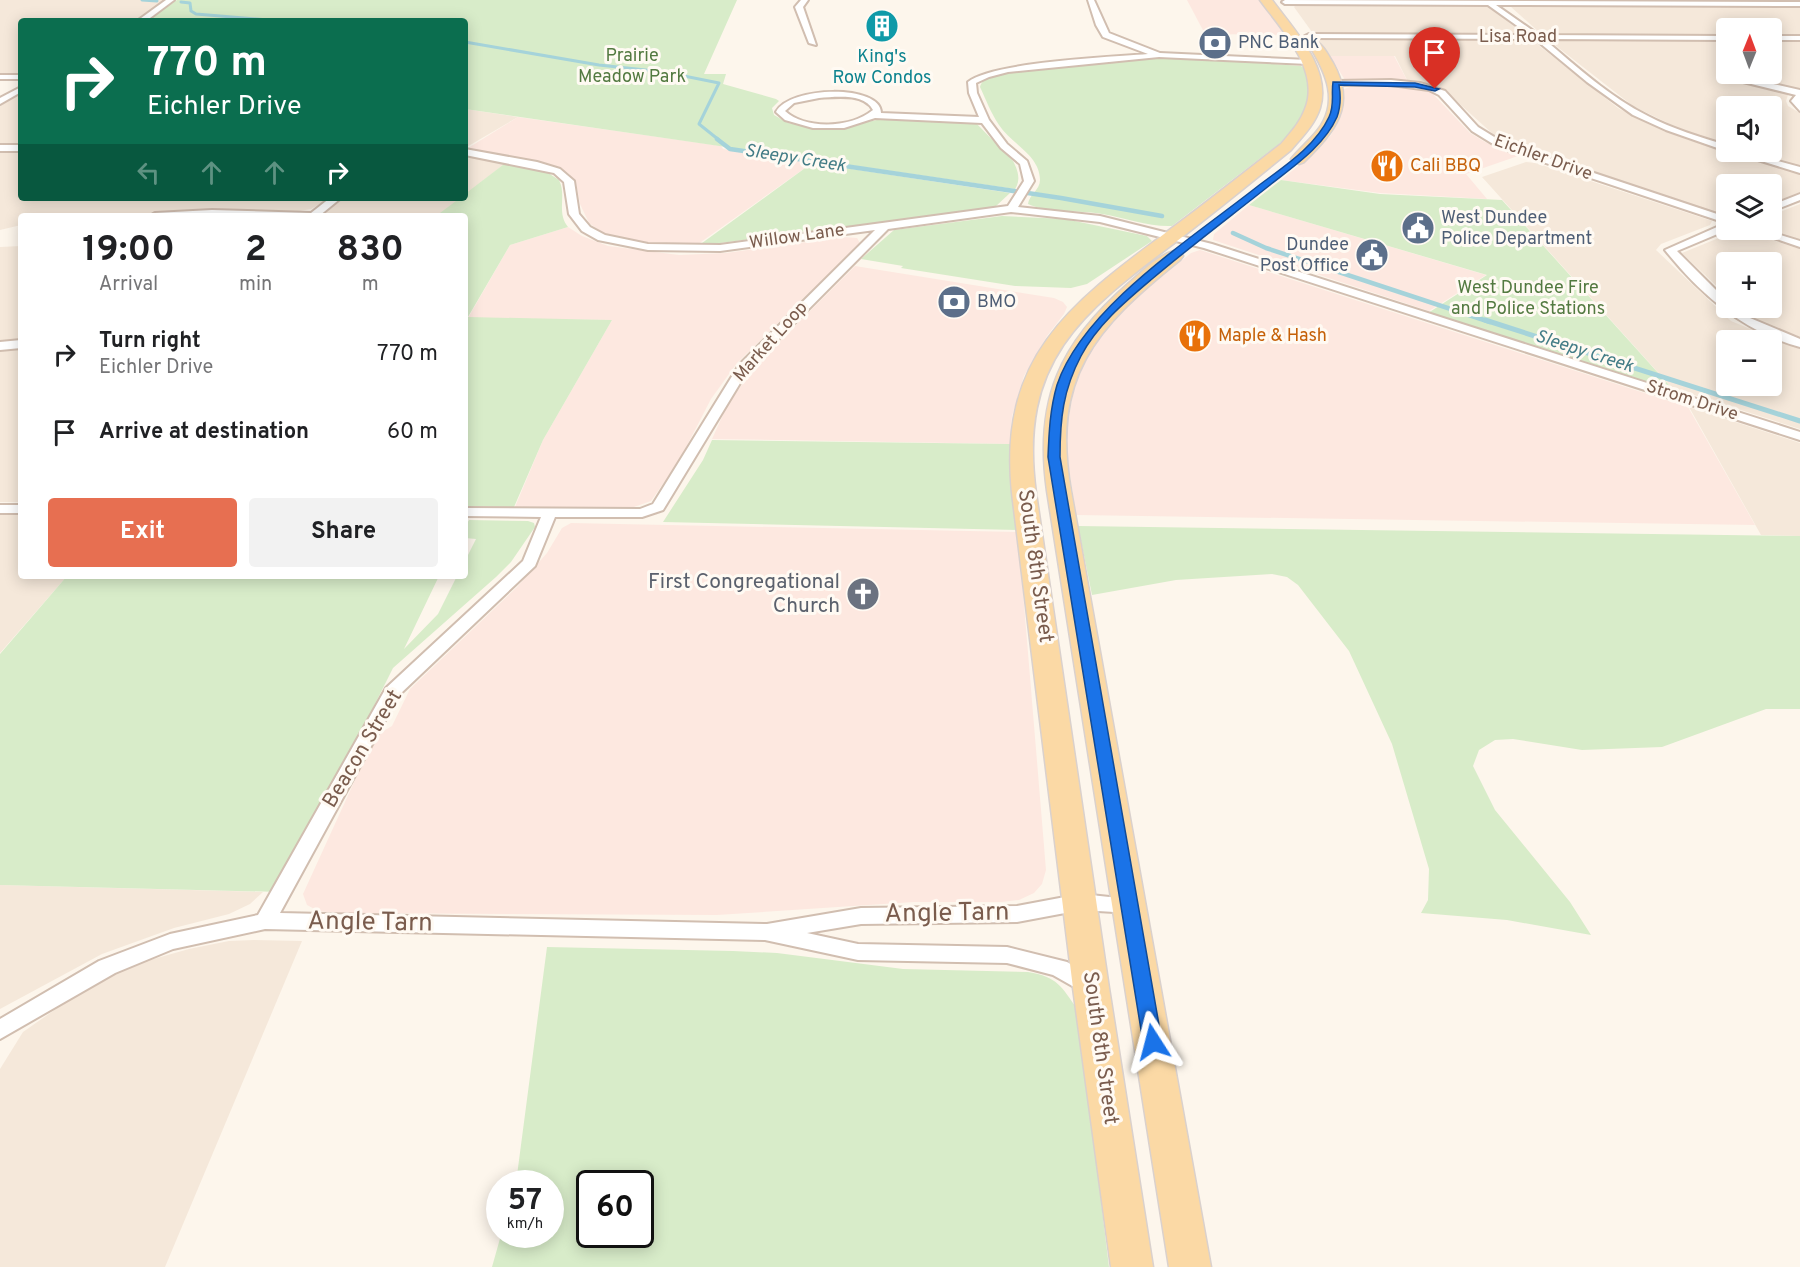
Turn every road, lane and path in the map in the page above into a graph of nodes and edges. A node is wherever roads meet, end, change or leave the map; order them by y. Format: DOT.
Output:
graph roads {
  1 [pos="171,0"];
  2 [pos="805,0"];
  3 [pos="1090,0"];
  4 [pos="1266,0"];
  5 [pos="1788,0"];
  6 [pos="1284,1"];
  7 [pos="1491,2"];
  8 [pos="1642,2"];
  9 [pos="1502,3"];
  10 [pos="1800,4"];
  11 [pos="145,18"];
  12 [pos="1516,20"];
  13 [pos="1309,36"];
  14 [pos="1538,38"];
  15 [pos="1716,38"];
  16 [pos="1782,38"];
  17 [pos="1800,38"];
  18 [pos="813,43"];
  19 [pos="1159,55"];
  20 [pos="1308,62"];
  21 [pos="0,77"];
  22 [pos="18,77"];
  23 [pos="1336,83"];
  24 [pos="1761,84"];
  25 [pos="18,91"];
  26 [pos="1800,94"];
  27 [pos="0,101"];
  28 [pos="1800,108"];
  29 [pos="874,115"];
  30 [pos="985,120"];
  31 [pos="1716,145"];
  32 [pos="0,148"];
  33 [pos="18,148"];
  34 [pos="468,153"];
  35 [pos="1772,162"];
  36 [pos="1800,170"];
  37 [pos="1800,197"];
  38 [pos="332,201"];
  39 [pos="1782,204"];
  40 [pos="1011,209"];
  41 [pos="317,213"];
  42 [pos="1716,217"];
  43 [pos="886,225"];
  44 [pos="1716,230"];
  45 [pos="1171,237"];
  46 [pos="1782,238"];
  47 [pos="1193,242"];
  48 [pos="1800,244"];
  49 [pos="1716,296"];
  50 [pos="1743,318"];
  51 [pos="1800,343"];
  52 [pos="18,344"];
  53 [pos="0,346"];
  54 [pos="1800,436"];
  55 [pos="0,508"];
  56 [pos="18,509"];
  57 [pos="468,512"];
  58 [pos="550,512"];
  59 [pos="1081,903"];
  60 [pos="1131,905"];
  61 [pos="265,921"];
  62 [pos="765,932"];
  63 [pos="1091,988"];
  64 [pos="0,1030"];
  65 [pos="1132,1267"];
  66 [pos="1190,1267"];
  1 -- 11 [label="street"];
  2 -- 18 [label="street"];
  3 -- 19 [label="street"];
  4 -- 20 [label="main road, South 8th Street"];
  5 -- 10 [label="street"];
  6 -- 7 [label="street"];
  6 -- 13 [label="main road, South 8th Street"];
  7 -- 9 [label="street"];
  7 -- 12 [label="street"];
  8 -- 9 [label="street"];
  8 -- 10 [label="street"];
  9 -- 12 [label="street"];
  12 -- 14 [label="street"];
  13 -- 14 [label="street, Lisa Road"];
  13 -- 23 [label="main road, South 8th Street"];
  14 -- 15 [label="street, Lisa Road"];
  14 -- 31 [label="street"];
  16 -- 17 [label="street"];
  19 -- 20 [label="street"];
  19 -- 30 [label="street"];
  20 -- 45 [label="main road, South 8th Street"];
  21 -- 22 [label="street"];
  23 -- 42 [label="street, Eichler Drive"];
  23 -- 47 [label="main road, South 8th Street"];
  24 -- 26 [label="street"];
  25 -- 27 [label="street"];
  26 -- 28 [label="street"];
  29 -- 29 [label="street"];
  29 -- 30 [label="street"];
  30 -- 40 [label="street"];
  32 -- 33 [label="street"];
  34 -- 43 [label="street, Willow Lane"];
  35 -- 36 [label="street"];
  37 -- 39 [label="street"];
  38 -- 41 [label="street"];
  40 -- 43 [label="street, Willow Lane"];
  40 -- 45 [label="street, Willow Lane"];
  43 -- 58 [label="street, Market Loop"];
  44 -- 49 [label="street"];
  45 -- 47 [label="street, Strom Drive"];
  45 -- 59 [label="main road, South 8th Street"];
  46 -- 48 [label="street"];
  47 -- 54 [label="street, Strom Drive"];
  47 -- 60 [label="main road, South 8th Street"];
  50 -- 51 [label="street"];
  52 -- 53 [label="street"];
  55 -- 56 [label="street"];
  57 -- 58 [label="street"];
  58 -- 61 [label="street, Beacon Street"];
  59 -- 60 [label="street, Angle Tarn"];
  59 -- 62 [label="street, Angle Tarn"];
  59 -- 63 [label="main road, South 8th Street"];
  60 -- 66 [label="main road, South 8th Street"];
  61 -- 62 [label="street, Angle Tarn"];
  61 -- 64 [label="street, Angle Tarn"];
  62 -- 63 [label="street, Angle Tarn"];
  63 -- 65 [label="main road, South 8th Street"];
}
